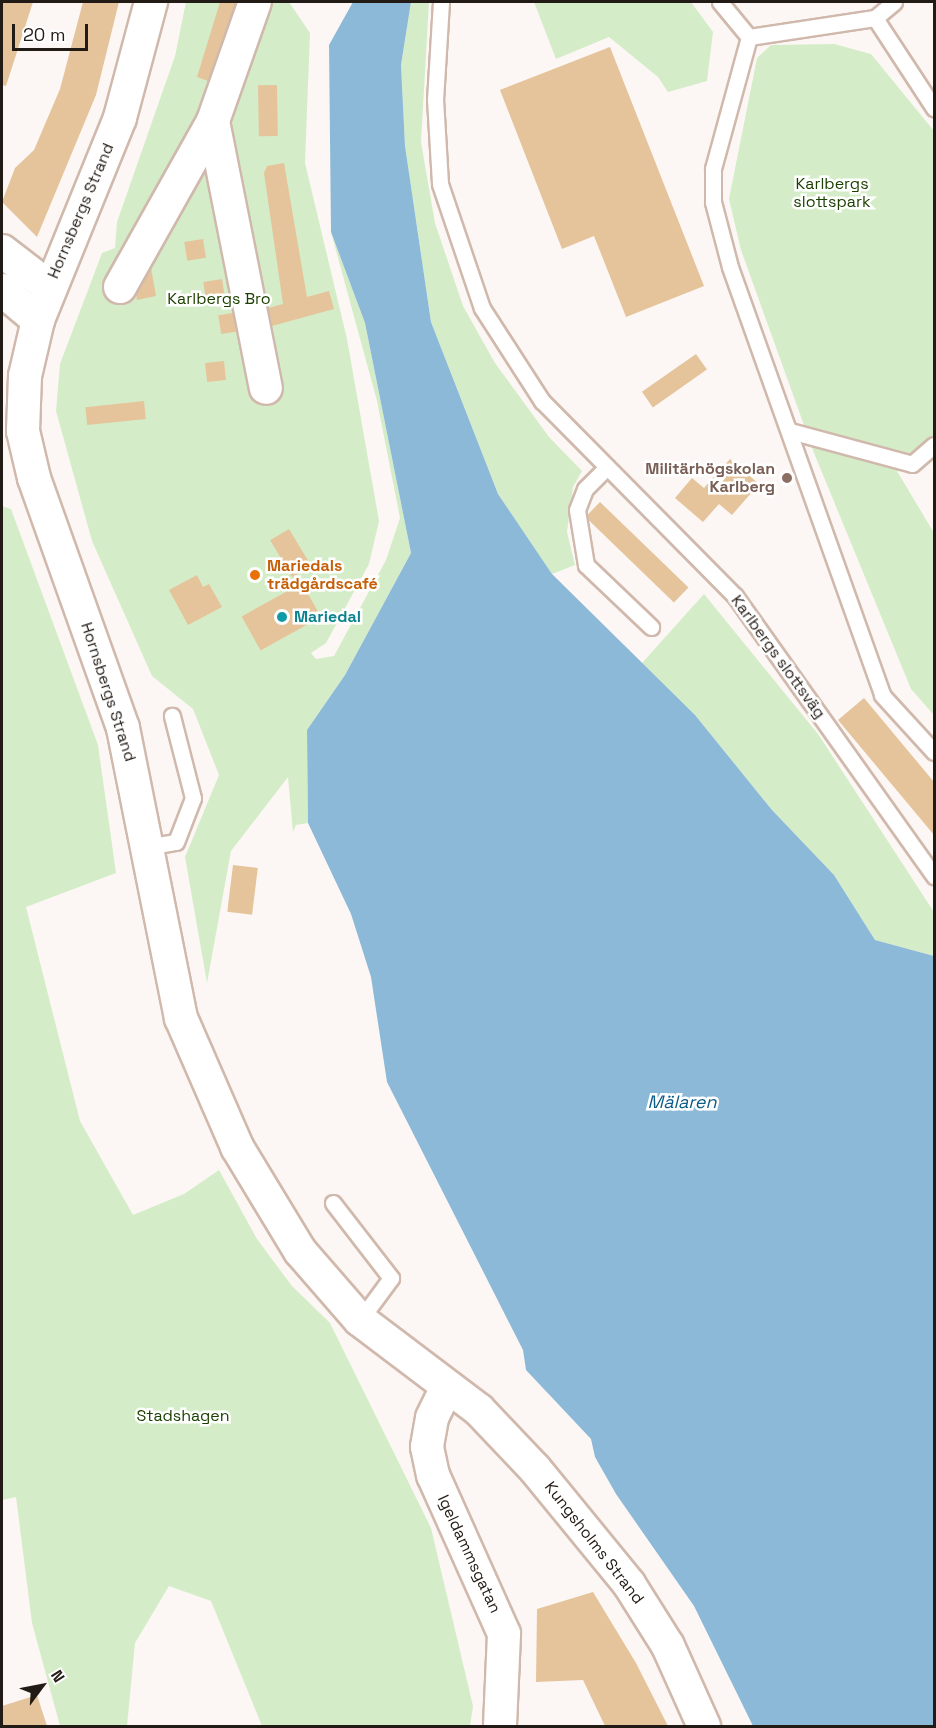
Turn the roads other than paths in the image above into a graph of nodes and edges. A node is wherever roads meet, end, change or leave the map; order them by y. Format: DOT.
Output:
graph roads {
  1 [pos="151,2"];
  2 [pos="255,2"];
  3 [pos="441,2"];
  4 [pos="720,2"];
  5 [pos="894,2"];
  6 [pos="874,18"];
  7 [pos="749,36"];
  8 [pos="934,108"];
  9 [pos="213,121"];
  10 [pos="2,251"];
  11 [pos="120,287"];
  12 [pos="49,288"];
  13 [pos="2,290"];
  14 [pos="38,320"];
  15 [pos="266,388"];
  16 [pos="790,431"];
  17 [pos="934,445"];
  18 [pos="607,467"];
  19 [pos="651,627"];
  20 [pos="172,716"];
  21 [pos="934,752"];
  22 [pos="147,847"];
  23 [pos="934,876"];
  24 [pos="333,1203"];
  25 [pos="360,1320"];
  26 [pos="447,1387"];
  27 [pos="500,1726"];
  28 [pos="704,1726"];
  1 -- 12 [label="street, Hornsbergs Strand"];
  2 -- 9 [label="street"];
  3 -- 18 [label="lane, Karlbergs slottsväg"];
  4 -- 7 [label="lane"];
  5 -- 6 [label="lane"];
  6 -- 7 [label="lane"];
  6 -- 8 [label="lane"];
  7 -- 16 [label="lane"];
  9 -- 11 [label="street"];
  9 -- 15 [label="street"];
  10 -- 12 [label="street"];
  12 -- 14 [label="street, Hornsbergs Strand"];
  13 -- 14 [label="street"];
  14 -- 22 [label="street, Hornsbergs Strand"];
  16 -- 17 [label="lane"];
  16 -- 21 [label="lane"];
  18 -- 19 [label="lane"];
  18 -- 23 [label="lane, Karlbergs slottsväg"];
  20 -- 22 [label="lane"];
  22 -- 25 [label="street, Hornsbergs Strand"];
  24 -- 25 [label="lane"];
  25 -- 26 [label="street, Hornsbergs Strand"];
  26 -- 27 [label="street, Igeldammsgatan"];
  26 -- 28 [label="street, Kungsholms Strand"];
}
